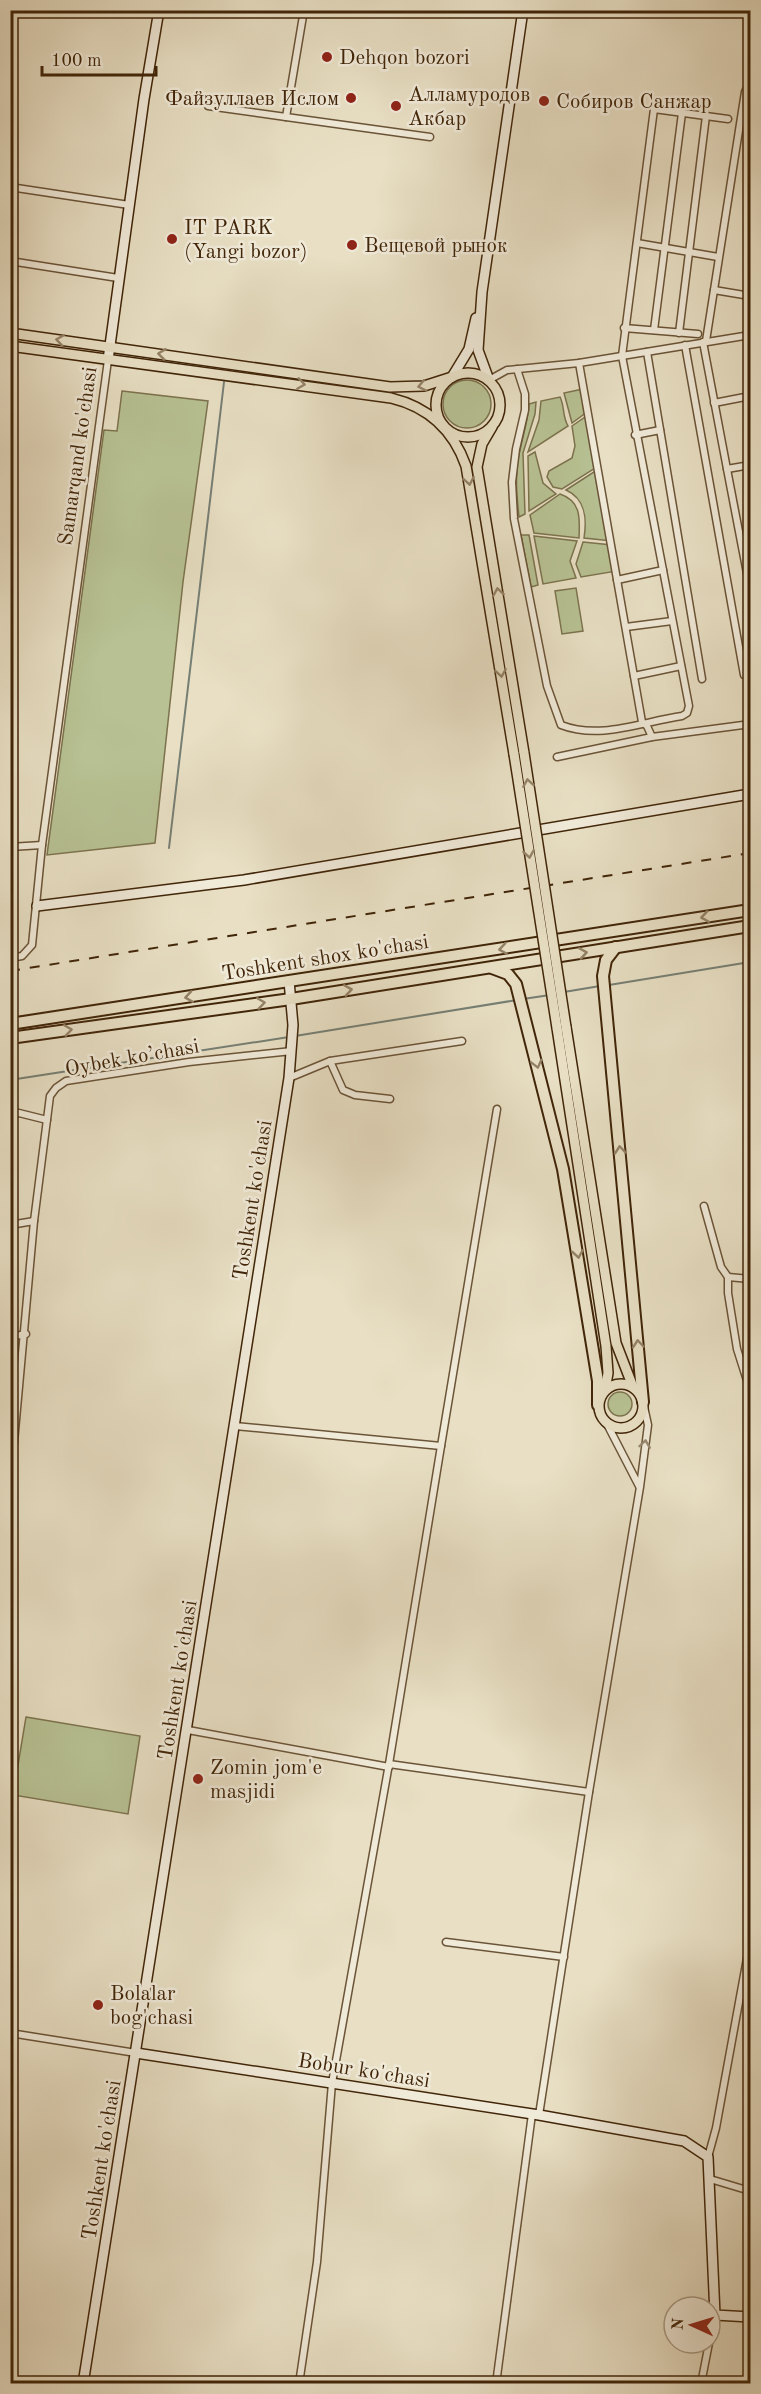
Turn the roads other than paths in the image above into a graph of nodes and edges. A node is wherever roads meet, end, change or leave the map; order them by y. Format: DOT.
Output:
graph roads {
  1 [pos="159,10"];
  2 [pos="304,10"];
  3 [pos="523,10"];
  4 [pos="750,82"];
  5 [pos="208,106"];
  6 [pos="682,113"];
  7 [pos="706,116"];
  8 [pos="286,117"];
  9 [pos="728,119"];
  10 [pos="430,136"];
  11 [pos="10,187"];
  12 [pos="129,205"];
  13 [pos="637,243"];
  14 [pos="665,249"];
  15 [pos="689,253"];
  16 [pos="718,257"];
  17 [pos="10,261"];
  18 [pos="118,278"];
  19 [pos="714,290"];
  20 [pos="482,292"];
  21 [pos="750,296"];
  22 [pos="624,328"];
  23 [pos="654,330"];
  24 [pos="10,333"];
  25 [pos="679,333"];
  26 [pos="698,334"];
  27 [pos="750,335"];
  28 [pos="705,342"];
  29 [pos="685,345"];
  30 [pos="10,346"];
  31 [pos="109,347"];
  32 [pos="647,352"];
  33 [pos="622,356"];
  34 [pos="108,360"];
  35 [pos="579,363"];
  36 [pos="517,369"];
  37 [pos="452,377"];
  38 [pos="489,380"];
  39 [pos="750,396"];
  40 [pos="714,403"];
  41 [pos="492,427"];
  42 [pos="446,428"];
  43 [pos="660,430"];
  44 [pos="635,435"];
  45 [pos="750,465"];
  46 [pos="727,469"];
  47 [pos="663,570"];
  48 [pos="617,580"];
  49 [pos="750,586"];
  50 [pos="672,621"];
  51 [pos="626,627"];
  52 [pos="681,666"];
  53 [pos="744,675"];
  54 [pos="634,676"];
  55 [pos="702,679"];
  56 [pos="642,722"];
  57 [pos="750,728"];
  58 [pos="652,737"];
  59 [pos="519,754"];
  60 [pos="557,757"];
  61 [pos="750,794"];
  62 [pos="42,845"];
  63 [pos="10,847"];
  64 [pos="37,906"];
  65 [pos="750,910"];
  66 [pos="748,926"];
  67 [pos="750,945"];
  68 [pos="616,947"];
  69 [pos="10,958"];
  70 [pos="489,967"];
  71 [pos="289,981"];
  72 [pos="291,999"];
  73 [pos="10,1024"];
  74 [pos="562,1028"];
  75 [pos="10,1038"];
  76 [pos="462,1041"];
  77 [pos="292,1047"];
  78 [pos="330,1061"];
  79 [pos="289,1078"];
  80 [pos="390,1099"];
  81 [pos="497,1109"];
  82 [pos="10,1115"];
  83 [pos="47,1120"];
  84 [pos="704,1206"];
  85 [pos="34,1221"];
  86 [pos="10,1225"];
  87 [pos="728,1277"];
  88 [pos="750,1279"];
  89 [pos="26,1334"];
  90 [pos="10,1337"];
  91 [pos="633,1387"];
  92 [pos="605,1390"];
  93 [pos="750,1390"];
  94 [pos="643,1402"];
  95 [pos="598,1405"];
  96 [pos="607,1424"];
  97 [pos="235,1426"];
  98 [pos="441,1446"];
  99 [pos="12,1455"];
  100 [pos="10,1486"];
  101 [pos="640,1487"];
  102 [pos="188,1730"];
  103 [pos="389,1765"];
  104 [pos="588,1792"];
  105 [pos="446,1942"];
  106 [pos="750,1942"];
  107 [pos="564,1957"];
  108 [pos="10,2033"];
  109 [pos="136,2053"];
  110 [pos="332,2083"];
  111 [pos="536,2115"];
  112 [pos="708,2157"];
  113 [pos="710,2179"];
  114 [pos="750,2191"];
  115 [pos="714,2295"];
  116 [pos="722,2315"];
  117 [pos="750,2317"];
  118 [pos="707,2355"];
  119 [pos="83,2384"];
  120 [pos="299,2384"];
  121 [pos="496,2384"];
  122 [pos="701,2384"];
  1 -- 12 [label="street, Samarqand ko'chasi"];
  2 -- 8 [label="street"];
  3 -- 20 [label="street"];
  4 -- 16 [label="street"];
  5 -- 8 [label="street"];
  6 -- 7 [label="street"];
  6 -- 13 [label="street"];
  6 -- 14 [label="street"];
  7 -- 9 [label="street"];
  7 -- 15 [label="street"];
  8 -- 10 [label="street"];
  11 -- 12 [label="street"];
  12 -- 18 [label="street, Samarqand ko'chasi"];
  13 -- 14 [label="street"];
  13 -- 22 [label="street"];
  14 -- 15 [label="street"];
  14 -- 23 [label="street"];
  15 -- 16 [label="street"];
  15 -- 25 [label="street"];
  16 -- 19 [label="street"];
  17 -- 18 [label="street"];
  18 -- 31 [label="street, Samarqand ko'chasi"];
  19 -- 21 [label="street"];
  19 -- 28 [label="street"];
  20 -- 37 [label="street"];
  20 -- 38 [label="street"];
  22 -- 23 [label="street"];
  22 -- 33 [label="street"];
  23 -- 25 [label="street"];
  31 -- 24 [label="main road, one-way"];
  25 -- 26 [label="street"];
  27 -- 28 [label="street"];
  28 -- 29 [label="street"];
  28 -- 40 [label="street"];
  29 -- 32 [label="street"];
  29 -- 53 [label="street"];
  30 -- 34 [label="main road"];
  31 -- 34 [label="street, Samarqand ko'chasi"];
  37 -- 31 [label="main road, one-way"];
  32 -- 33 [label="street"];
  32 -- 43 [label="street"];
  33 -- 35 [label="street"];
  33 -- 44 [label="street"];
  34 -- 42 [label="main road, one-way"];
  34 -- 62 [label="street, Samarqand ko'chasi"];
  35 -- 36 [label="street"];
  35 -- 48 [label="street"];
  36 -- 38 [label="street"];
  36 -- 56 [label="street"];
  37 -- 38 [label="main road"];
  37 -- 42 [label="main road"];
  38 -- 41 [label="main road"];
  39 -- 40 [label="street"];
  40 -- 46 [label="street"];
  41 -- 42 [label="main road"];
  59 -- 41 [label="main road, one-way"];
  42 -- 59 [label="main road, one-way"];
  43 -- 44 [label="street"];
  43 -- 55 [label="street"];
  44 -- 47 [label="street"];
  45 -- 46 [label="street"];
  46 -- 49 [label="street"];
  47 -- 48 [label="street"];
  47 -- 50 [label="street"];
  48 -- 51 [label="street"];
  50 -- 51 [label="street"];
  50 -- 52 [label="street"];
  51 -- 54 [label="street"];
  52 -- 54 [label="street"];
  52 -- 56 [label="street"];
  54 -- 56 [label="street"];
  56 -- 58 [label="street"];
  57 -- 58 [label="street"];
  58 -- 60 [label="street"];
  59 -- 74 [label="main road, bridge"];
  61 -- 64 [label="street"];
  62 -- 63 [label="street"];
  62 -- 64 [label="street, Samarqand ko'chasi"];
  64 -- 69 [label="street, Samarqand ko'chasi"];
  65 -- 71 [label="highway, Toshkent shox ko'chasi, one-way"];
  66 -- 67 [label="street"];
  66 -- 68 [label="highway, Toshkent shox ko'chasi"];
  70 -- 68 [label="highway, Toshkent shox ko'chasi, one-way"];
  94 -- 68 [label="highway, one-way"];
  72 -- 70 [label="highway, Toshkent shox ko'chasi, one-way"];
  70 -- 95 [label="highway, one-way"];
  71 -- 72 [label="street, Toshkent ko'chasi"];
  71 -- 73 [label="highway, Toshkent shox ko'chasi, one-way"];
  75 -- 72 [label="highway, Toshkent shox ko'chasi, one-way"];
  72 -- 77 [label="street, Toshkent ko'chasi"];
  74 -- 91 [label="main road"];
  74 -- 92 [label="main road"];
  76 -- 78 [label="street"];
  77 -- 79 [label="street, Toshkent ko'chasi"];
  77 -- 83 [label="street, Oybek ko’chasi"];
  78 -- 79 [label="street"];
  78 -- 80 [label="street"];
  79 -- 97 [label="street, Toshkent ko'chasi"];
  81 -- 98 [label="street"];
  82 -- 83 [label="street"];
  83 -- 85 [label="street, Oybek ko’chasi"];
  84 -- 87 [label="street"];
  85 -- 86 [label="street"];
  85 -- 89 [label="street, Oybek ko’chasi"];
  87 -- 88 [label="street"];
  87 -- 93 [label="street"];
  89 -- 90 [label="street"];
  89 -- 99 [label="street, Oybek ko’chasi"];
  91 -- 92 [label="main road"];
  91 -- 94 [label="main road"];
  92 -- 95 [label="main road"];
  94 -- 96 [label="main road"];
  101 -- 94 [label="street, one-way"];
  95 -- 96 [label="main road"];
  96 -- 101 [label="street"];
  97 -- 98 [label="street"];
  97 -- 102 [label="street, Toshkent ko'chasi"];
  98 -- 103 [label="street"];
  99 -- 100 [label="street, Oybek ko’chasi"];
  101 -- 104 [label="street"];
  102 -- 103 [label="street"];
  102 -- 109 [label="street, Toshkent ko'chasi"];
  103 -- 104 [label="street"];
  103 -- 110 [label="street"];
  104 -- 107 [label="street"];
  105 -- 107 [label="street"];
  106 -- 112 [label="street"];
  107 -- 111 [label="street"];
  108 -- 109 [label="street, Bobur ko'chasi"];
  109 -- 110 [label="street, Bobur ko'chasi"];
  109 -- 119 [label="street, Toshkent ko'chasi"];
  110 -- 111 [label="street, Bobur ko'chasi"];
  110 -- 120 [label="street"];
  111 -- 112 [label="street, Bobur ko'chasi"];
  111 -- 121 [label="street"];
  112 -- 113 [label="street"];
  113 -- 114 [label="street"];
  113 -- 115 [label="street"];
  116 -- 117 [label="street"];
  118 -- 122 [label="street"];
}
